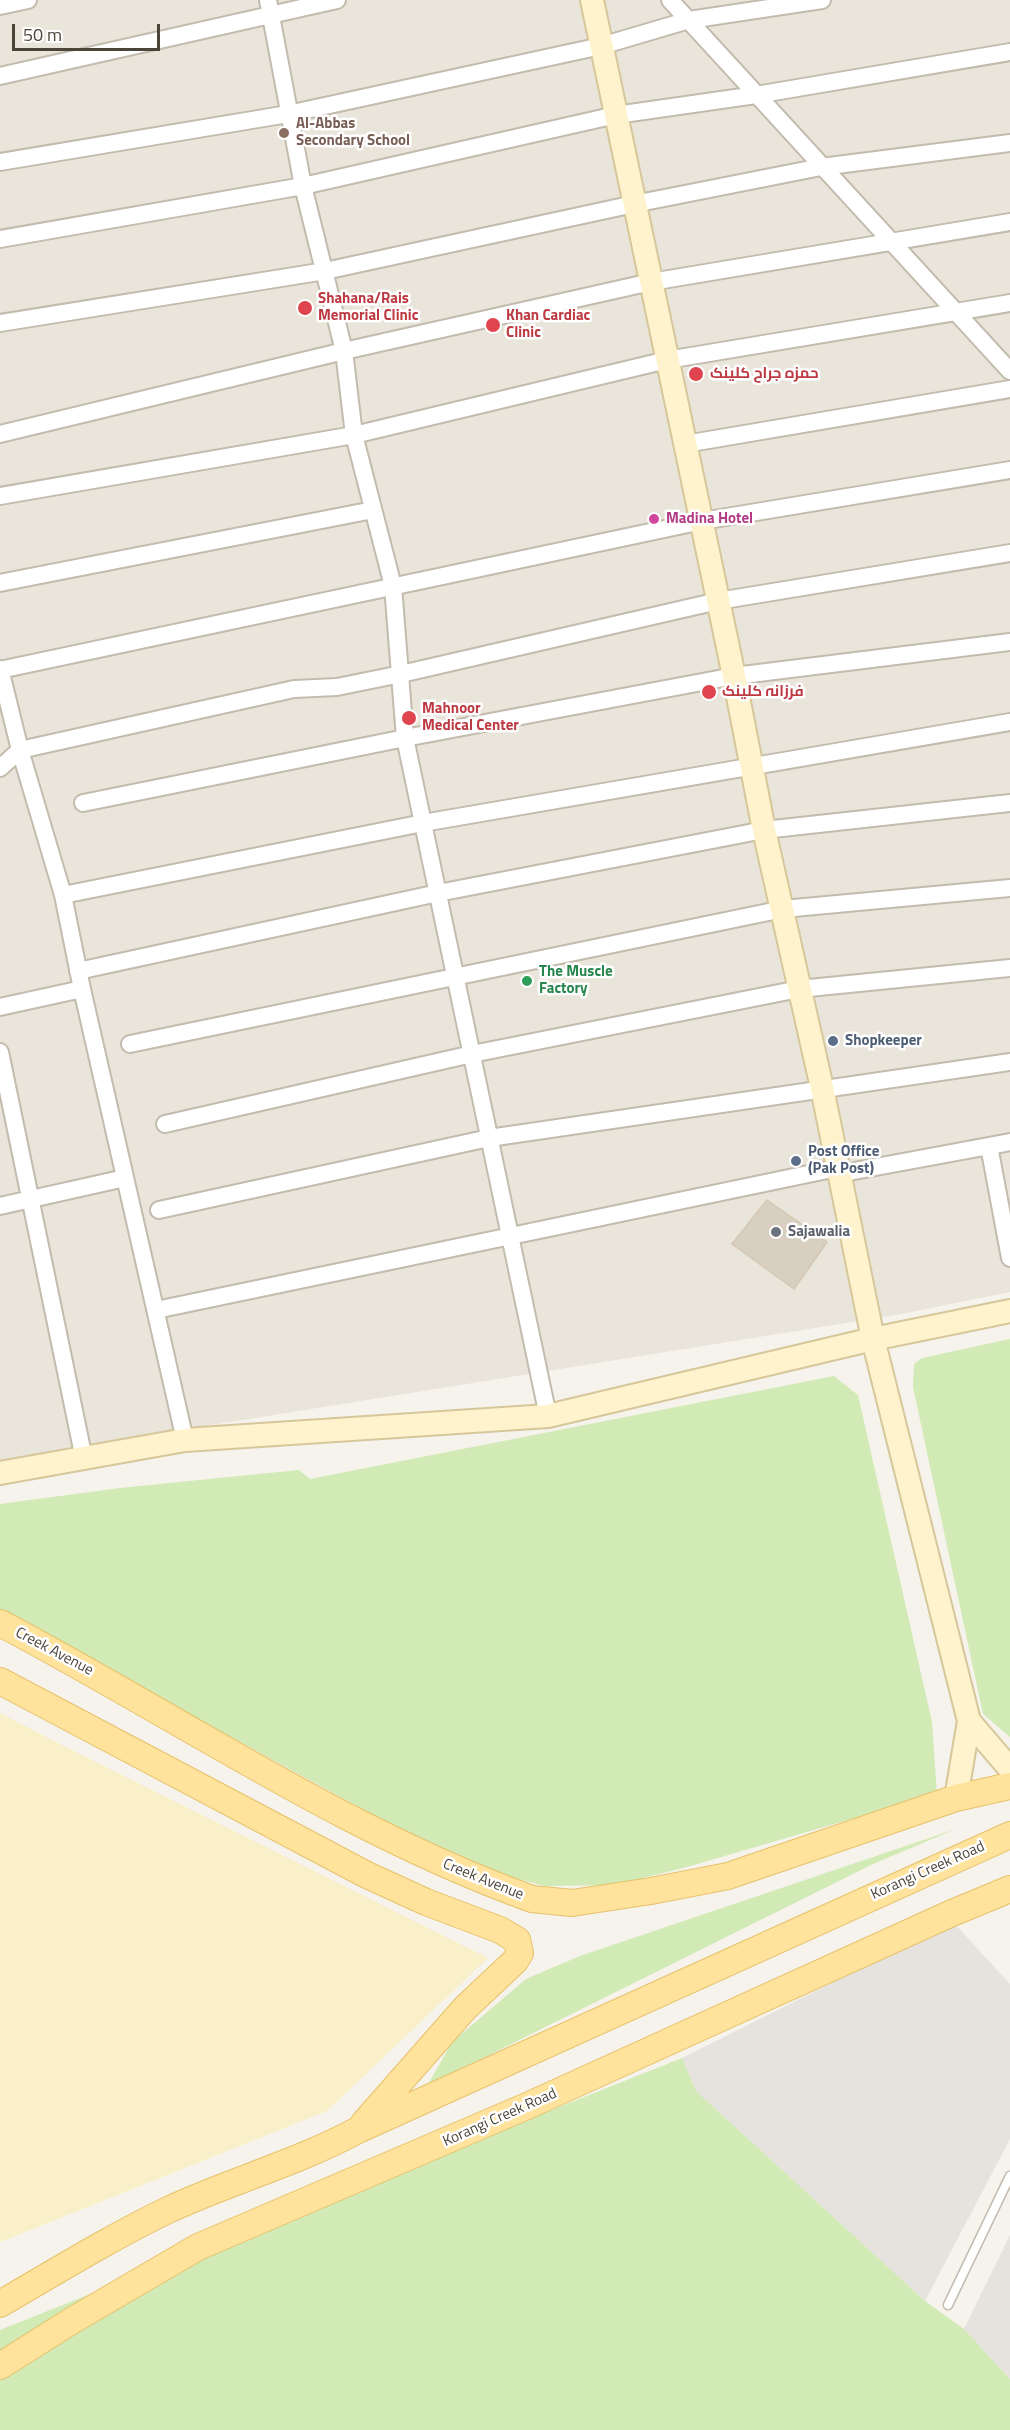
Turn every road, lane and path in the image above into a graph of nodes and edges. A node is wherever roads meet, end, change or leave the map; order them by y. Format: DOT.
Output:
graph roads {
  1 [pos="28,0"];
  2 [pos="337,0"];
  3 [pos="592,0"];
  4 [pos="670,0"];
  5 [pos="822,0"];
  6 [pos="0,6"];
  7 [pos="269,7"];
  8 [pos="689,20"];
  9 [pos="601,46"];
  10 [pos="1010,52"];
  11 [pos="0,76"];
  12 [pos="756,95"];
  13 [pos="288,114"];
  14 [pos="616,115"];
  15 [pos="1010,143"];
  16 [pos="0,162"];
  17 [pos="821,167"];
  18 [pos="303,186"];
  19 [pos="634,204"];
  20 [pos="1010,222"];
  21 [pos="0,239"];
  22 [pos="892,242"];
  23 [pos="325,271"];
  24 [pos="651,282"];
  25 [pos="1010,303"];
  26 [pos="956,312"];
  27 [pos="0,323"];
  28 [pos="344,351"];
  29 [pos="668,360"];
  30 [pos="1010,371"];
  31 [pos="1010,389"];
  32 [pos="0,434"];
  33 [pos="354,435"];
  34 [pos="685,444"];
  35 [pos="1010,470"];
  36 [pos="0,496"];
  37 [pos="373,510"];
  38 [pos="702,521"];
  39 [pos="1010,552"];
  40 [pos="0,583"];
  41 [pos="393,586"];
  42 [pos="718,601"];
  43 [pos="1010,642"];
  44 [pos="0,670"];
  45 [pos="401,674"];
  46 [pos="734,676"];
  47 [pos="1010,722"];
  48 [pos="405,738"];
  49 [pos="20,750"];
  50 [pos="752,766"];
  51 [pos="0,768"];
  52 [pos="83,803"];
  53 [pos="1010,803"];
  54 [pos="423,823"];
  55 [pos="764,830"];
  56 [pos="1010,888"];
  57 [pos="438,893"];
  58 [pos="63,895"];
  59 [pos="783,909"];
  60 [pos="1010,968"];
  61 [pos="78,971"];
  62 [pos="455,977"];
  63 [pos="799,988"];
  64 [pos="81,989"];
  65 [pos="0,1007"];
  66 [pos="130,1044"];
  67 [pos="0,1052"];
  68 [pos="472,1054"];
  69 [pos="1010,1062"];
  70 [pos="822,1088"];
  71 [pos="165,1124"];
  72 [pos="489,1138"];
  73 [pos="1010,1142"];
  74 [pos="988,1146"];
  75 [pos="838,1171"];
  76 [pos="125,1178"];
  77 [pos="30,1200"];
  78 [pos="0,1206"];
  79 [pos="159,1210"];
  80 [pos="510,1235"];
  81 [pos="1010,1258"];
  82 [pos="156,1310"];
  83 [pos="1010,1311"];
  84 [pos="873,1339"];
  85 [pos="548,1416"];
  86 [pos="185,1440"];
  87 [pos="84,1459"];
  88 [pos="0,1473"];
  89 [pos="0,1623"];
  90 [pos="0,1681"];
  91 [pos="969,1721"];
  92 [pos="1010,1769"];
  93 [pos="1010,1786"];
  94 [pos="956,1798"];
  95 [pos="1010,1834"];
  96 [pos="1010,1889"];
  97 [pos="358,2130"];
  98 [pos="1010,2176"];
  99 [pos="0,2304"];
  100 [pos="948,2305"];
  101 [pos="0,2366"];
  1 -- 6 [label="street"];
  2 -- 7 [label="street"];
  3 -- 9 [label="street"];
  4 -- 8 [label="street"];
  5 -- 8 [label="street"];
  7 -- 11 [label="street"];
  7 -- 13 [label="street"];
  8 -- 9 [label="street"];
  8 -- 12 [label="street"];
  9 -- 13 [label="street"];
  9 -- 14 [label="street"];
  10 -- 12 [label="street"];
  12 -- 14 [label="street"];
  12 -- 17 [label="street"];
  13 -- 16 [label="street"];
  13 -- 18 [label="street"];
  14 -- 18 [label="street"];
  14 -- 19 [label="street"];
  15 -- 17 [label="street"];
  17 -- 19 [label="street"];
  17 -- 22 [label="street"];
  18 -- 21 [label="street"];
  18 -- 23 [label="street"];
  19 -- 23 [label="street"];
  19 -- 24 [label="street"];
  20 -- 22 [label="street"];
  22 -- 24 [label="street"];
  22 -- 26 [label="street"];
  23 -- 27 [label="street"];
  23 -- 28 [label="street"];
  24 -- 28 [label="street"];
  24 -- 29 [label="street"];
  25 -- 26 [label="street"];
  26 -- 29 [label="street"];
  26 -- 30 [label="street"];
  28 -- 32 [label="street"];
  28 -- 33 [label="street"];
  29 -- 33 [label="street"];
  29 -- 34 [label="street"];
  31 -- 34 [label="street"];
  33 -- 36 [label="street"];
  33 -- 37 [label="street"];
  34 -- 38 [label="street"];
  35 -- 38 [label="street"];
  37 -- 40 [label="street"];
  37 -- 41 [label="street"];
  38 -- 41 [label="street"];
  38 -- 42 [label="street"];
  39 -- 42 [label="street"];
  41 -- 44 [label="street"];
  41 -- 45 [label="street"];
  42 -- 45 [label="street"];
  42 -- 46 [label="street"];
  43 -- 46 [label="street"];
  44 -- 49 [label="street"];
  45 -- 48 [label="street"];
  45 -- 49 [label="street"];
  46 -- 48 [label="street"];
  46 -- 50 [label="street"];
  47 -- 50 [label="street"];
  48 -- 52 [label="street"];
  48 -- 54 [label="street"];
  49 -- 51 [label="street"];
  49 -- 58 [label="street"];
  50 -- 54 [label="street"];
  50 -- 55 [label="street"];
  53 -- 55 [label="street"];
  54 -- 57 [label="street"];
  54 -- 58 [label="street"];
  55 -- 57 [label="street"];
  55 -- 59 [label="street"];
  56 -- 59 [label="street"];
  57 -- 61 [label="street"];
  57 -- 62 [label="street"];
  58 -- 61 [label="street"];
  59 -- 62 [label="street"];
  59 -- 63 [label="street"];
  60 -- 63 [label="street"];
  61 -- 64 [label="street"];
  62 -- 66 [label="street"];
  62 -- 68 [label="street"];
  63 -- 68 [label="street"];
  63 -- 70 [label="street"];
  64 -- 65 [label="street"];
  64 -- 76 [label="street"];
  67 -- 77 [label="street"];
  68 -- 71 [label="street"];
  68 -- 72 [label="street"];
  69 -- 70 [label="street"];
  70 -- 72 [label="street"];
  70 -- 75 [label="street"];
  72 -- 79 [label="street"];
  72 -- 80 [label="street"];
  73 -- 74 [label="street"];
  74 -- 75 [label="street"];
  74 -- 81 [label="street"];
  75 -- 80 [label="street"];
  75 -- 84 [label="street"];
  76 -- 77 [label="street"];
  76 -- 82 [label="street"];
  77 -- 78 [label="street"];
  77 -- 87 [label="street"];
  80 -- 82 [label="street"];
  80 -- 85 [label="street"];
  82 -- 86 [label="street"];
  83 -- 84 [label="street"];
  84 -- 85 [label="street"];
  84 -- 91 [label="street"];
  85 -- 86 [label="street"];
  86 -- 87 [label="street"];
  87 -- 88 [label="street"];
  89 -- 94 [label="main road, Creek Avenue"];
  90 -- 97 [label="main road"];
  91 -- 92 [label="street"];
  91 -- 94 [label="street"];
  93 -- 94 [label="main road, Creek Avenue"];
  95 -- 97 [label="main road, Korangi Creek Road"];
  96 -- 101 [label="main road, Korangi Creek Road"];
  97 -- 99 [label="main road, Korangi Creek Road"];
  98 -- 100 [label="lane"];
}
